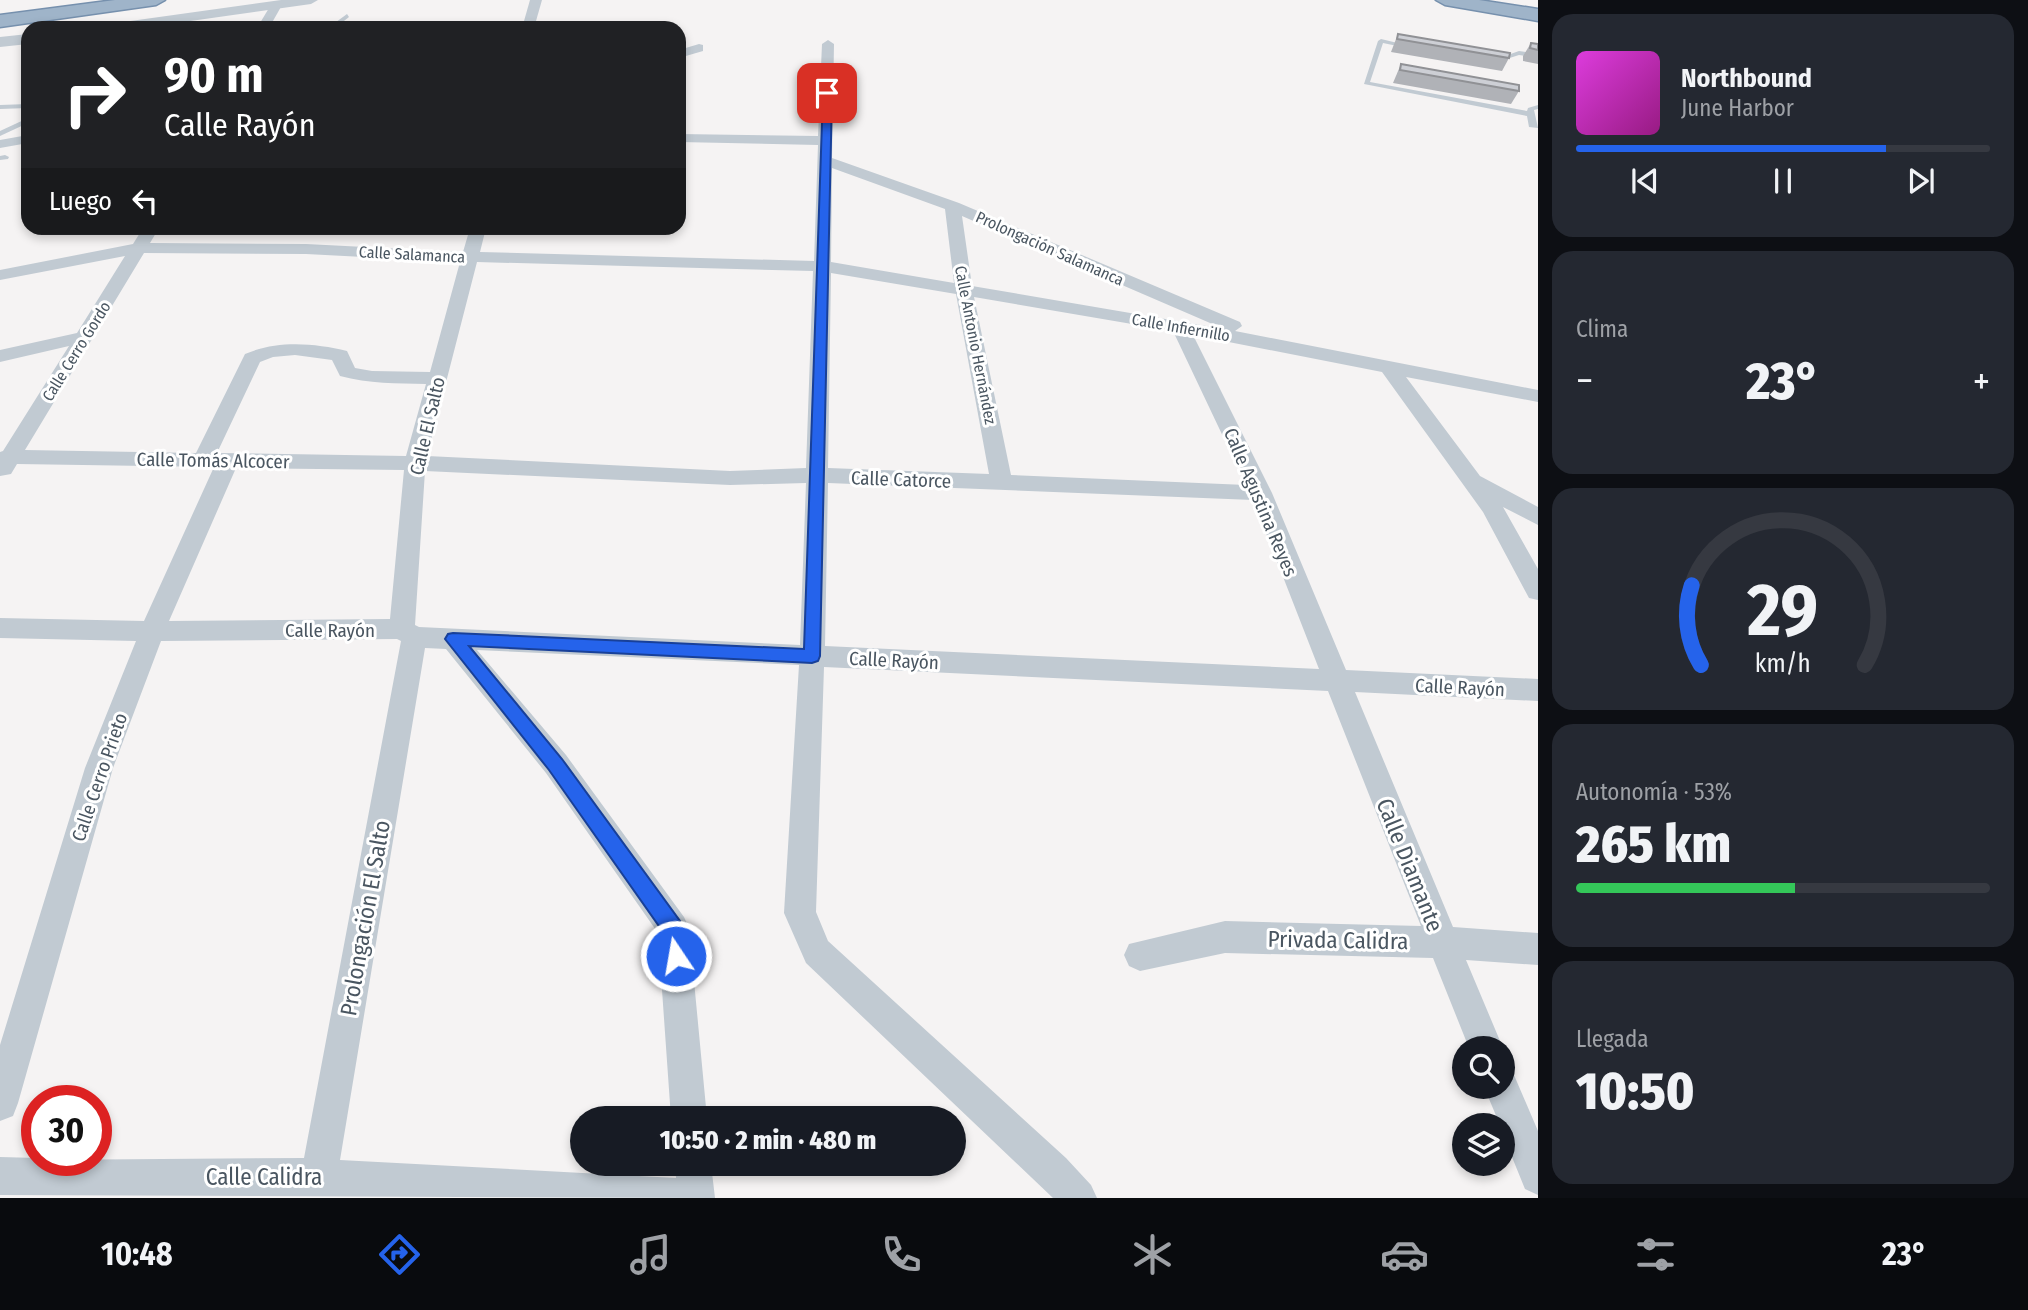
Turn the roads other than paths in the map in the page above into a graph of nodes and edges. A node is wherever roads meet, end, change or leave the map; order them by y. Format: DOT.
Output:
graph roads {
  1 [pos="102,0"];
  2 [pos="156,0"];
  3 [pos="311,0"];
  4 [pos="536,0"];
  5 [pos="1445,0"];
  6 [pos="1522,0"];
  7 [pos="1538,2"];
  8 [pos="276,5"];
  9 [pos="0,14"];
  10 [pos="1538,15"];
  11 [pos="347,16"];
  12 [pos="0,21"];
  13 [pos="160,21"];
  14 [pos="267,21"];
  15 [pos="340,21"];
  16 [pos="530,21"];
  17 [pos="21,40"];
  18 [pos="0,42"];
  19 [pos="828,44"];
  20 [pos="699,48"];
  21 [pos="1418,48"];
  22 [pos="686,52"];
  23 [pos="1538,56"];
  24 [pos="1479,59"];
  25 [pos="21,106"];
  26 [pos="0,107"];
  27 [pos="1538,107"];
  28 [pos="1529,114"];
  29 [pos="21,124"];
  30 [pos="1538,126"];
  31 [pos="0,134"];
  32 [pos="686,139"];
  33 [pos="21,143"];
  34 [pos="826,150"];
  35 [pos="2,153"];
  36 [pos="953,206"];
  37 [pos="147,235"];
  38 [pos="476,235"];
  39 [pos="139,248"];
  40 [pos="470,257"];
  41 [pos="822,267"];
  42 [pos="2,274"];
  43 [pos="964,290"];
  44 [pos="1180,327"];
  45 [pos="84,337"];
  46 [pos="1273,343"];
  47 [pos="0,356"];
  48 [pos="1389,368"];
  49 [pos="437,378"];
  50 [pos="1538,396"];
  51 [pos="216,460"];
  52 [pos="4,463"];
  53 [pos="415,463"];
  54 [pos="817,475"];
  55 [pos="1469,478"];
  56 [pos="1002,483"];
  57 [pos="1261,493"];
  58 [pos="1538,517"];
  59 [pos="1538,591"];
  60 [pos="0,628"];
  61 [pos="152,631"];
  62 [pos="408,633"];
  63 [pos="453,639"];
  64 [pos="812,656"];
  65 [pos="1335,681"];
  66 [pos="1538,690"];
  67 [pos="1442,942"];
  68 [pos="1538,949"];
  69 [pos="1140,955"];
  70 [pos="1481,1036"];
  71 [pos="1507,1099"];
  72 [pos="0,1103"];
  73 [pos="688,1106"];
  74 [pos="0,1176"];
  75 [pos="694,1176"];
  76 [pos="1538,1176"];
  77 [pos="317,1187"];
  78 [pos="696,1198"];
  79 [pos="1078,1198"];
  1 -- 9 [label="highway"];
  2 -- 12 [label="highway"];
  3 -- 8 [label="street"];
  4 -- 16 [label="street"];
  5 -- 10 [label="highway"];
  6 -- 7 [label="highway"];
  8 -- 13 [label="street"];
  8 -- 14 [label="street"];
  11 -- 15 [label="lane"];
  17 -- 18 [label="street"];
  19 -- 34 [label="street"];
  20 -- 22 [label="street"];
  21 -- 28 [label="lane"];
  23 -- 24 [label="lane"];
  25 -- 26 [label="lane"];
  27 -- 28 [label="lane"];
  28 -- 30 [label="lane"];
  29 -- 31 [label="lane"];
  32 -- 34 [label="street"];
  33 -- 35 [label="street"];
  34 -- 36 [label="street, Prolongación Salamanca"];
  34 -- 41 [label="street"];
  36 -- 43 [label="street, Calle Antonio Hernández"];
  36 -- 46 [label="street, Prolongación Salamanca"];
  37 -- 39 [label="street, Calle Cerro Gordo"];
  38 -- 40 [label="street, Calle El Salto"];
  39 -- 40 [label="street, Calle Salamanca"];
  39 -- 42 [label="street, Calle Salamanca"];
  39 -- 45 [label="street, Calle Cerro Gordo"];
  40 -- 41 [label="street, Calle Salamanca"];
  40 -- 49 [label="street, Calle El Salto"];
  41 -- 43 [label="street, Calle Infiernillo"];
  41 -- 54 [label="street"];
  43 -- 44 [label="street, Calle Infiernillo"];
  43 -- 56 [label="street, Calle Antonio Hernández"];
  44 -- 46 [label="street, Calle Infiernillo"];
  44 -- 57 [label="street, Calle Agustina Reyes"];
  45 -- 47 [label="street"];
  45 -- 52 [label="street, Calle Cerro Gordo"];
  46 -- 48 [label="street, Calle Infiernillo"];
  48 -- 50 [label="street, Calle Infiernillo"];
  48 -- 55 [label="street"];
  49 -- 51 [label="street, Calle Cerro Prieto"];
  49 -- 53 [label="street, Calle El Salto"];
  51 -- 52 [label="street, Calle Tomás Alcocer"];
  51 -- 53 [label="street, Calle Tomás Alcocer"];
  51 -- 61 [label="street, Calle Cerro Prieto"];
  53 -- 54 [label="street, Calle Catorce"];
  53 -- 62 [label="street, Calle El Salto"];
  54 -- 56 [label="street, Calle Catorce"];
  54 -- 64 [label="street"];
  55 -- 58 [label="street"];
  55 -- 59 [label="street"];
  56 -- 57 [label="street, Calle Catorce"];
  57 -- 65 [label="street, Calle Agustina Reyes"];
  60 -- 61 [label="street, Calle Rayón"];
  61 -- 62 [label="street, Calle Rayón"];
  61 -- 72 [label="street, Calle Cerro Prieto"];
  62 -- 63 [label="street, Calle Rayón"];
  62 -- 77 [label="street, Prolongación El Salto"];
  63 -- 64 [label="street, Calle Rayón"];
  63 -- 73 [label="street"];
  64 -- 65 [label="street, Calle Rayón"];
  64 -- 79 [label="street"];
  65 -- 66 [label="street, Calle Rayón"];
  65 -- 67 [label="street, Calle Diamante"];
  67 -- 68 [label="street, Privada Calidra"];
  67 -- 69 [label="street, Privada Calidra"];
  67 -- 70 [label="street, Calle Diamante"];
  71 -- 76 [label="street"];
  74 -- 77 [label="street, Calle Calidra"];
  75 -- 78 [label="street"];
  77 -- 78 [label="street, Calle Calidra"];
}
